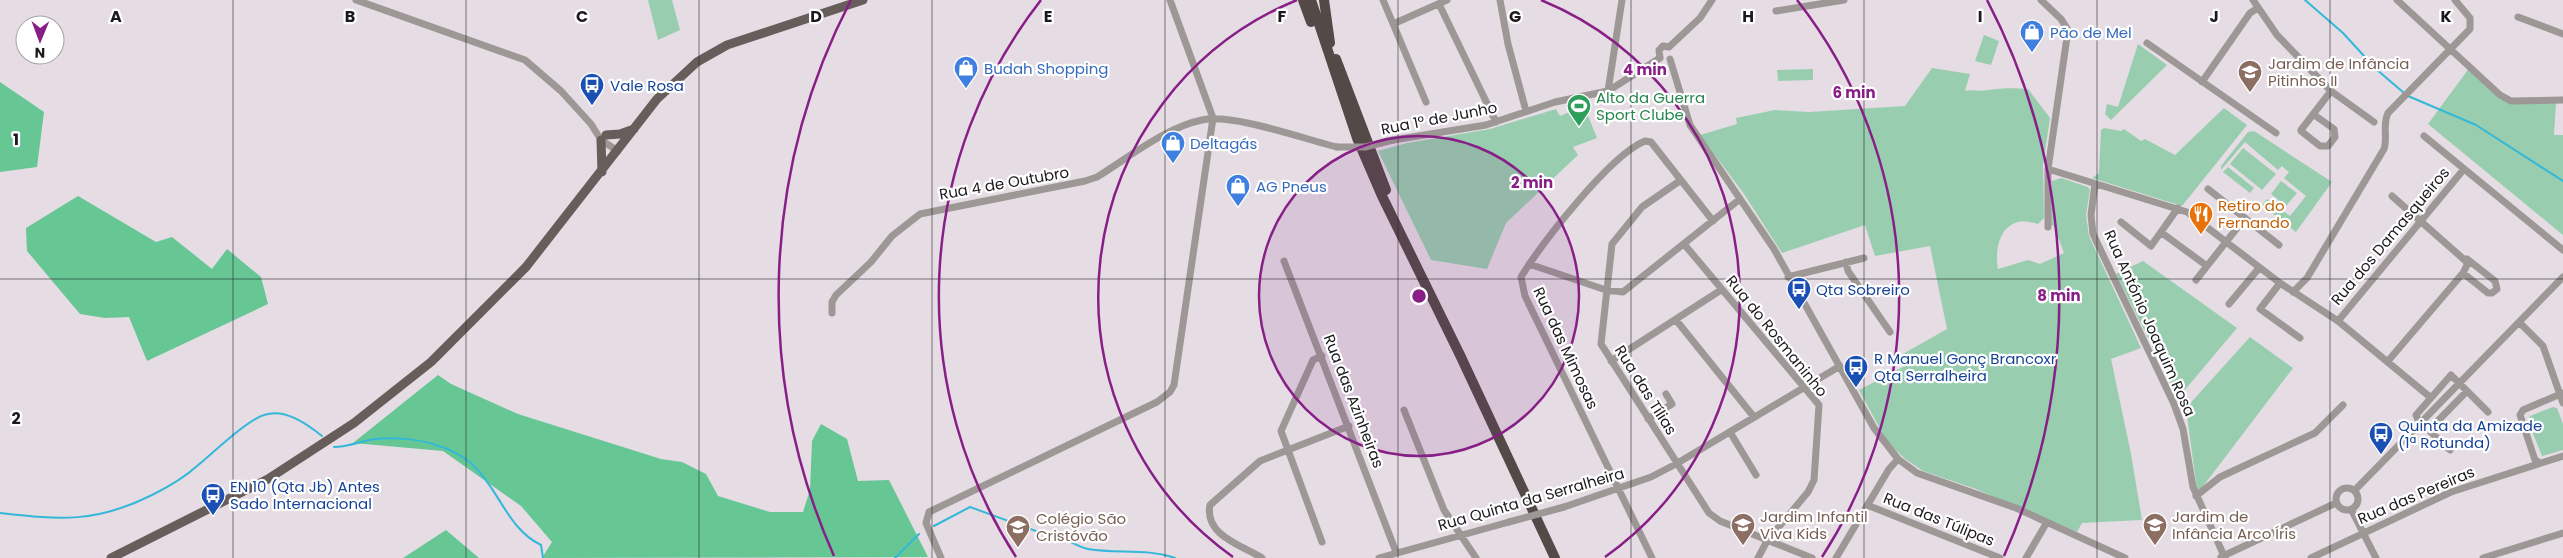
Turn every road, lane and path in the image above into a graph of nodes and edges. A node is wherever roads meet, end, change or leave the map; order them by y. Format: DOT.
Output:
graph roads {
  1 [pos="356,0"];
  2 [pos="863,0"];
  3 [pos="1170,0"];
  4 [pos="1303,0"];
  5 [pos="1311,0"];
  6 [pos="1316,0"];
  7 [pos="1324,0"];
  8 [pos="1383,0"];
  9 [pos="1447,0"];
  10 [pos="1500,0"];
  11 [pos="1622,0"];
  12 [pos="1712,0"];
  13 [pos="1844,0"];
  14 [pos="2042,0"];
  15 [pos="2253,0"];
  16 [pos="2397,0"];
  17 [pos="2455,0"];
  18 [pos="1439,4"];
  19 [pos="2258,8"];
  20 [pos="1776,11"];
  21 [pos="2518,17"];
  22 [pos="1393,24"];
  23 [pos="2563,34"];
  24 [pos="1330,43"];
  25 [pos="2147,43"];
  26 [pos="1669,48"];
  27 [pos="2451,49"];
  28 [pos="1660,58"];
  29 [pos="1670,59"];
  30 [pos="1336,78"];
  31 [pos="2202,82"];
  32 [pos="1608,91"];
  33 [pos="2331,91"];
  34 [pos="2563,100"];
  35 [pos="1426,102"];
  36 [pos="1526,111"];
  37 [pos="2313,114"];
  38 [pos="1213,118"];
  39 [pos="1496,122"];
  40 [pos="2374,122"];
  41 [pos="635,129"];
  42 [pos="2276,133"];
  43 [pos="2424,136"];
  44 [pos="603,138"];
  45 [pos="618,151"];
  46 [pos="2464,168"];
  47 [pos="2048,169"];
  48 [pos="602,172"];
  49 [pos="1681,180"];
  50 [pos="2095,184"];
  51 [pos="2208,190"];
  52 [pos="2392,196"];
  53 [pos="1740,199"];
  54 [pos="2178,208"];
  55 [pos="2245,218"];
  56 [pos="2422,220"];
  57 [pos="1713,221"];
  58 [pos="2121,222"];
  59 [pos="2048,228"];
  60 [pos="2162,233"];
  61 [pos="2226,242"];
  62 [pos="1684,244"];
  63 [pos="2279,245"];
  64 [pos="2563,250"];
  65 [pos="1864,258"];
  66 [pos="2466,259"];
  67 [pos="1284,261"];
  68 [pos="1846,262"];
  69 [pos="1529,264"];
  70 [pos="2207,266"];
  71 [pos="2259,268"];
  72 [pos="2463,273"];
  73 [pos="1788,277"];
  74 [pos="2563,277"];
  75 [pos="2196,280"];
  76 [pos="2280,283"];
  77 [pos="1606,290"];
  78 [pos="1721,290"];
  79 [pos="2293,292"];
  80 [pos="2229,304"];
  81 [pos="832,312"];
  82 [pos="1676,320"];
  83 [pos="2338,321"];
  84 [pos="2519,322"];
  85 [pos="1890,332"];
  86 [pos="2300,338"];
  87 [pos="1460,355"];
  88 [pos="1322,356"];
  89 [pos="1612,361"];
  90 [pos="2388,361"];
  91 [pos="1840,366"];
  92 [pos="2459,383"];
  93 [pos="1804,386"];
  94 [pos="2467,391"];
  95 [pos="1666,394"];
  96 [pos="2562,394"];
  97 [pos="2430,397"];
  98 [pos="2563,403"];
  99 [pos="2343,404"];
  100 [pos="1404,410"];
  101 [pos="2488,412"];
  102 [pos="1754,417"];
  103 [pos="1648,419"];
  104 [pos="2421,422"];
  105 [pos="1349,426"];
  106 [pos="2429,430"];
  107 [pos="1730,432"];
  108 [pos="1286,450"];
  109 [pos="2450,450"];
  110 [pos="2563,456"];
  111 [pos="1898,459"];
  112 [pos="2540,463"];
  113 [pos="1676,464"];
  114 [pos="1756,475"];
  115 [pos="1618,489"];
  116 [pos="2355,490"];
  117 [pos="2196,496"];
  118 [pos="2336,503"];
  119 [pos="1867,505"];
  120 [pos="2351,509"];
  121 [pos="2047,522"];
  122 [pos="2364,532"];
  123 [pos="2563,533"];
  124 [pos="1460,535"];
  125 [pos="1767,541"];
  126 [pos="1322,542"];
  127 [pos="1392,554"];
  128 [pos="2223,557"];
  129 [pos="111,558"];
  130 [pos="941,558"];
  131 [pos="1262,558"];
  132 [pos="1379,558"];
  133 [pos="1476,558"];
  134 [pos="1555,558"];
  135 [pos="1652,558"];
  136 [pos="1758,558"];
  137 [pos="1812,558"];
  138 [pos="1836,558"];
  139 [pos="2000,558"];
  140 [pos="2026,558"];
  141 [pos="2125,558"];
  142 [pos="2311,558"];
  143 [pos="2376,558"];
  144 [pos="2483,558"];
  1 -- 44 [label="street"];
  2 -- 41 [label="main road"];
  3 -- 38 [label="street"];
  4 -- 30 [label="highway"];
  5 -- 30 [label="highway"];
  6 -- 24 [label="highway"];
  7 -- 24 [label="highway"];
  8 -- 22 [label="street"];
  9 -- 18 [label="street"];
  10 -- 36 [label="street"];
  11 -- 32 [label="street"];
  12 -- 26 [label="street"];
  13 -- 20 [label="street"];
  14 -- 47 [label="street"];
  15 -- 19 [label="street"];
  16 -- 27 [label="street"];
  17 -- 27 [label="street"];
  18 -- 22 [label="street"];
  18 -- 39 [label="street"];
  19 -- 31 [label="street"];
  19 -- 33 [label="street"];
  21 -- 23 [label="street"];
  22 -- 35 [label="street"];
  24 -- 87 [label="highway"];
  25 -- 31 [label="street"];
  26 -- 28 [label="street"];
  26 -- 29 [label="street"];
  27 -- 34 [label="street"];
  27 -- 79 [label="street"];
  28 -- 29 [label="street"];
  28 -- 32 [label="street, Rua 1º de Junho"];
  29 -- 53 [label="street"];
  30 -- 87 [label="highway"];
  31 -- 42 [label="street"];
  32 -- 36 [label="street, Rua 1º de Junho"];
  33 -- 37 [label="street"];
  33 -- 40 [label="street"];
  36 -- 39 [label="street, Rua 1º de Junho"];
  37 -- 37 [label="street"];
  38 -- 39 [label="street, Rua 1º de Junho, bridge"];
  38 -- 81 [label="street, Rua 4 de Outubro"];
  38 -- 130 [label="street"];
  41 -- 44 [label="main road"];
  41 -- 45 [label="main road"];
  43 -- 46 [label="street"];
  44 -- 45 [label="street"];
  44 -- 48 [label="main road"];
  45 -- 48 [label="main road"];
  46 -- 56 [label="street, Rua dos Damasqueiros"];
  46 -- 64 [label="street"];
  47 -- 50 [label="street"];
  47 -- 59 [label="street"];
  48 -- 129 [label="main road"];
  49 -- 57 [label="street, Rua das Mimosas"];
  49 -- 69 [label="street, Rua das Mimosas"];
  49 -- 77 [label="street, Rua das Tílias"];
  50 -- 54 [label="street"];
  50 -- 117 [label="street, Rua António Joaquim Rosa"];
  51 -- 55 [label="street"];
  52 -- 56 [label="street"];
  53 -- 57 [label="street"];
  53 -- 73 [label="street"];
  54 -- 60 [label="street"];
  54 -- 61 [label="street"];
  55 -- 61 [label="street"];
  55 -- 63 [label="street"];
  56 -- 66 [label="street"];
  56 -- 83 [label="street, Rua dos Damasqueiros"];
  57 -- 62 [label="street"];
  58 -- 60 [label="street"];
  60 -- 70 [label="street"];
  61 -- 70 [label="street"];
  61 -- 71 [label="street"];
  62 -- 77 [label="street"];
  62 -- 78 [label="street, Rua do Rosmaninho"];
  65 -- 68 [label="street"];
  66 -- 72 [label="street"];
  66 -- 72 [label="street"];
  67 -- 88 [label="street, Rua das Azinheiras"];
  68 -- 73 [label="street"];
  68 -- 85 [label="street"];
  69 -- 77 [label="street"];
  69 -- 115 [label="street, Rua das Mimosas"];
  70 -- 75 [label="street"];
  71 -- 76 [label="street"];
  71 -- 80 [label="street"];
  72 -- 90 [label="street"];
  73 -- 91 [label="street"];
  74 -- 84 [label="street"];
  76 -- 79 [label="street"];
  76 -- 86 [label="street"];
  77 -- 89 [label="street, Rua das Tílias"];
  78 -- 82 [label="street"];
  78 -- 93 [label="street, Rua do Rosmaninho"];
  79 -- 83 [label="street"];
  82 -- 89 [label="street"];
  82 -- 102 [label="street"];
  83 -- 90 [label="street"];
  84 -- 92 [label="street"];
  84 -- 96 [label="street"];
  87 -- 134 [label="highway"];
  88 -- 105 [label="street, Rua das Azinheiras"];
  88 -- 108 [label="street"];
  89 -- 103 [label="street, Rua das Tílias"];
  90 -- 97 [label="street"];
  91 -- 93 [label="street, Rua Quinta da Serralheira"];
  91 -- 111 [label="street"];
  92 -- 94 [label="street"];
  92 -- 97 [label="street"];
  92 -- 104 [label="street"];
  93 -- 102 [label="street, Rua Quinta da Serralheira"];
  93 -- 125 [label="street, Rua do Rosmaninho"];
  94 -- 101 [label="street"];
  94 -- 106 [label="street"];
  95 -- 103 [label="street"];
  96 -- 98 [label="street"];
  96 -- 112 [label="street"];
  97 -- 104 [label="street"];
  99 -- 117 [label="street"];
  100 -- 124 [label="street"];
  102 -- 107 [label="street, Rua Quinta da Serralheira"];
  103 -- 113 [label="street, Rua das Tílias"];
  104 -- 106 [label="street"];
  104 -- 116 [label="street"];
  105 -- 108 [label="street"];
  105 -- 127 [label="street, Rua das Azinheiras"];
  106 -- 109 [label="street"];
  107 -- 113 [label="street, Rua Quinta da Serralheira"];
  107 -- 114 [label="street"];
  108 -- 126 [label="street"];
  108 -- 131 [label="street"];
  110 -- 112 [label="street, Rua das Pereiras"];
  111 -- 119 [label="street"];
  111 -- 121 [label="street"];
  112 -- 122 [label="street, Rua das Pereiras"];
  113 -- 115 [label="street, Rua Quinta da Serralheira"];
  113 -- 125 [label="street, Rua das Tílias"];
  115 -- 124 [label="street, Rua Quinta da Serralheira, bridge"];
  115 -- 135 [label="street, Rua das Mimosas"];
  116 -- 118 [label="street"];
  116 -- 120 [label="street"];
  117 -- 128 [label="street, Rua António Joaquim Rosa"];
  118 -- 120 [label="street"];
  118 -- 128 [label="street"];
  119 -- 138 [label="street"];
  119 -- 139 [label="street, Rua das Túlipas"];
  120 -- 122 [label="street"];
  121 -- 140 [label="street"];
  121 -- 141 [label="street"];
  122 -- 142 [label="street, Rua das Pereiras"];
  122 -- 143 [label="street"];
  123 -- 144 [label="street"];
  124 -- 127 [label="street, Rua Quinta da Serralheira"];
  124 -- 133 [label="street"];
  125 -- 136 [label="street, Rua do Rosmaninho"];
  125 -- 137 [label="street, Rua das Tílias"];
  127 -- 132 [label="street, Rua Quinta da Serralheira"];
}
